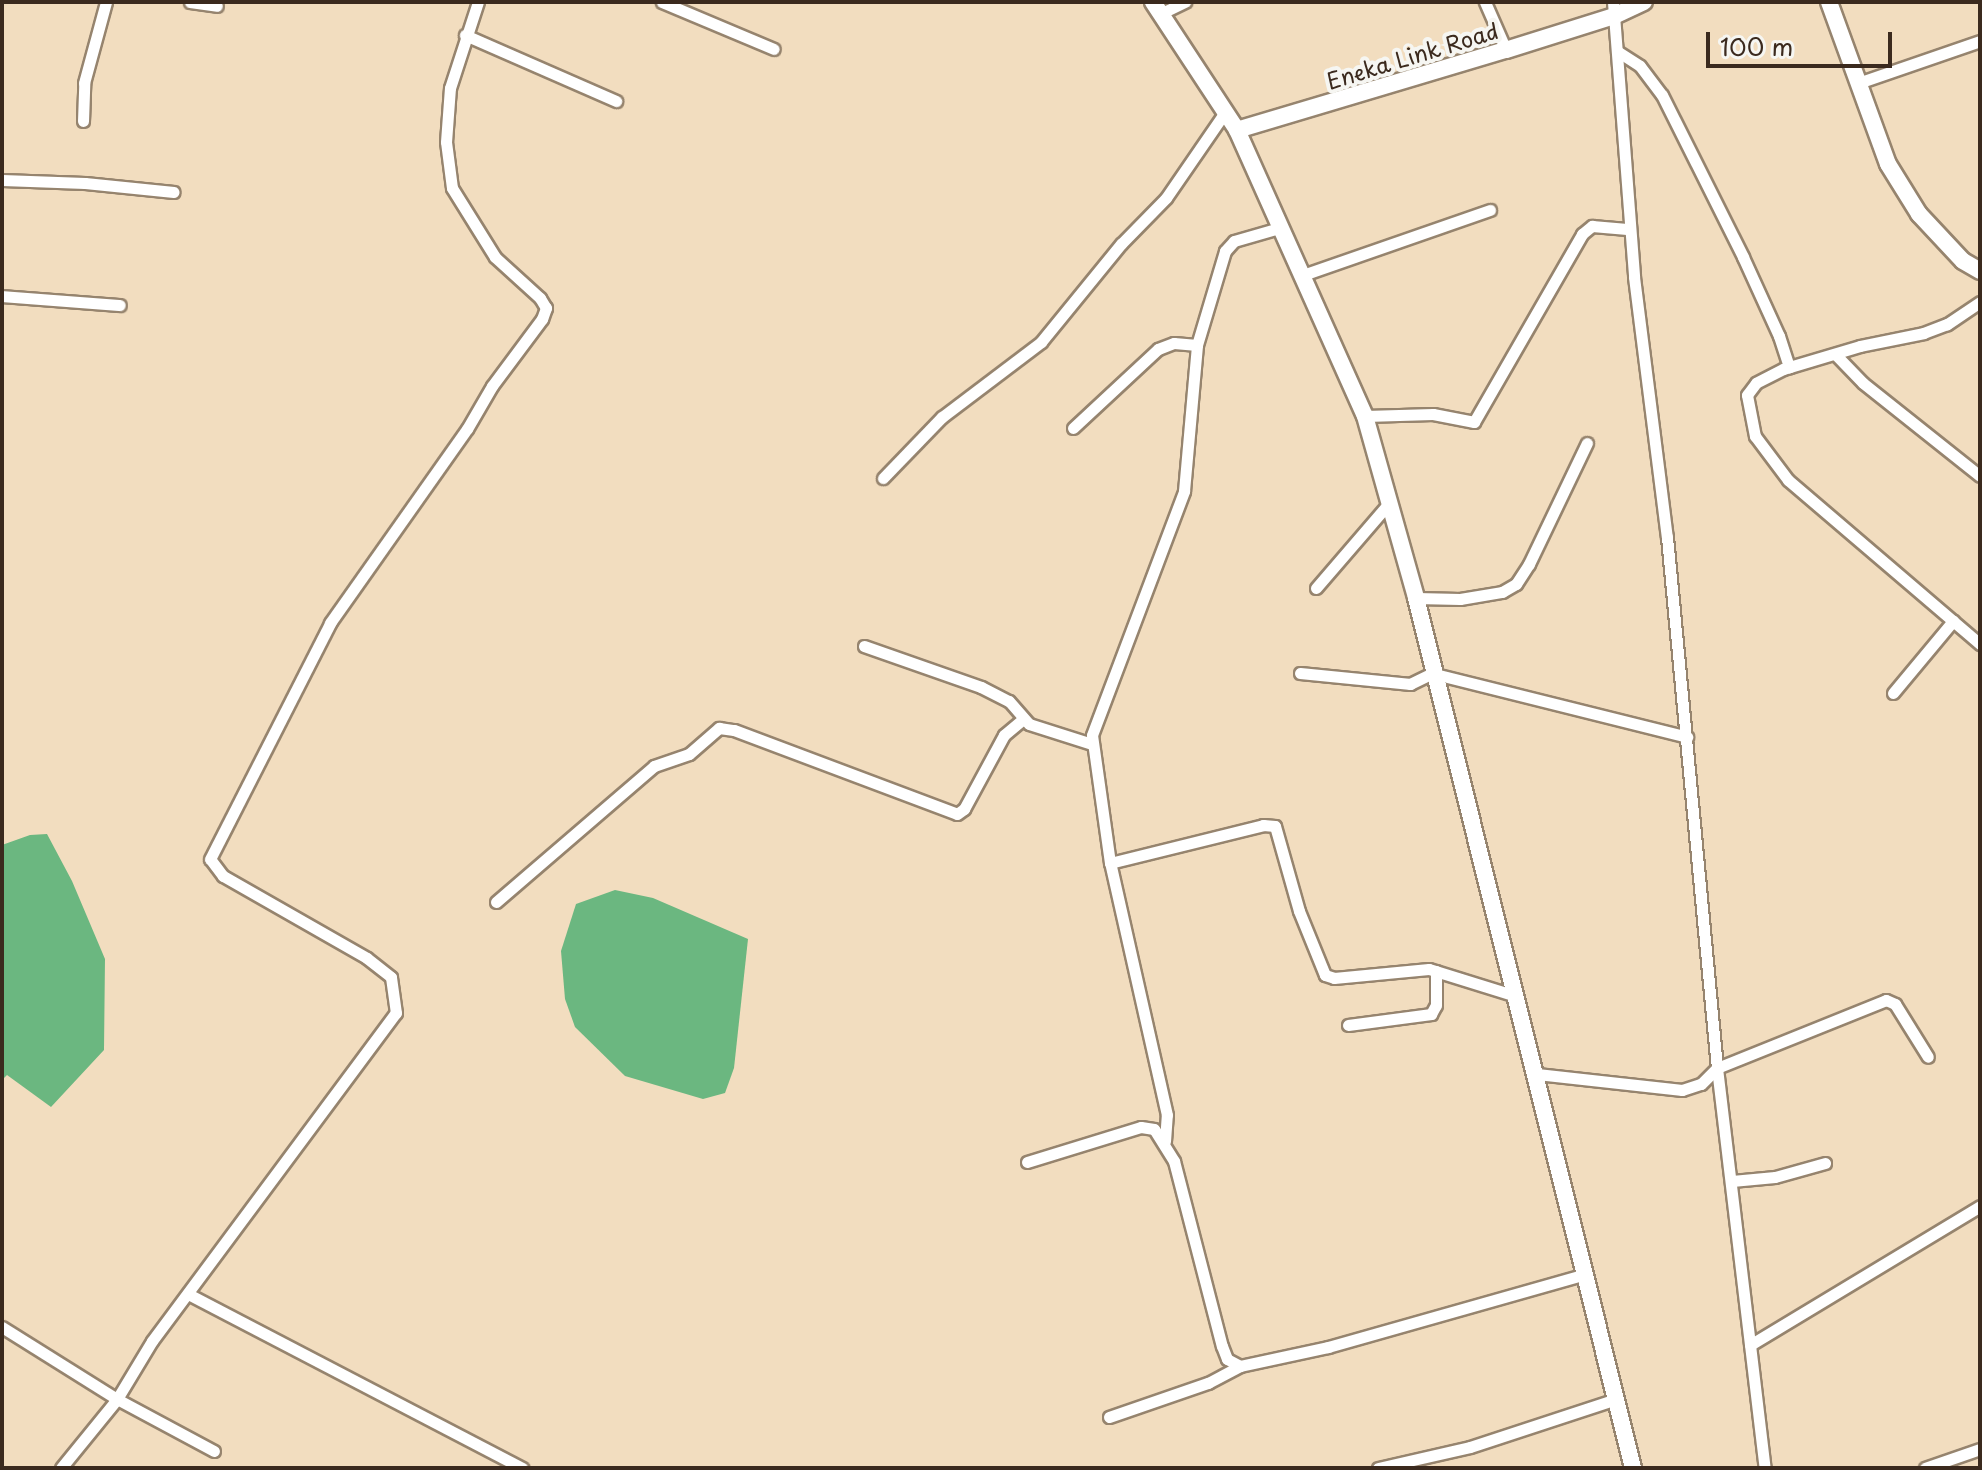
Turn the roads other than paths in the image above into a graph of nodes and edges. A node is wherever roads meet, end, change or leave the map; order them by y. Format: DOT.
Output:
graph roads {
  1 [pos="106,2"];
  2 [pos="190,2"];
  3 [pos="662,2"];
  4 [pos="1185,2"];
  5 [pos="1485,2"];
  6 [pos="1644,2"];
  7 [pos="1829,2"];
  8 [pos="476,3"];
  9 [pos="217,6"];
  10 [pos="1157,8"];
  11 [pos="1614,9"];
  12 [pos="465,35"];
  13 [pos="1980,41"];
  14 [pos="774,49"];
  15 [pos="1506,50"];
  16 [pos="1617,51"];
  17 [pos="1861,82"];
  18 [pos="616,101"];
  19 [pos="1225,112"];
  20 [pos="83,121"];
  21 [pos="1237,130"];
  22 [pos="2,180"];
  23 [pos="174,192"];
  24 [pos="1490,210"];
  25 [pos="1279,228"];
  26 [pos="1630,229"];
  27 [pos="1980,271"];
  28 [pos="1303,275"];
  29 [pos="2,296"];
  30 [pos="1980,302"];
  31 [pos="120,305"];
  32 [pos="1197,345"];
  33 [pos="1835,354"];
  34 [pos="1789,367"];
  35 [pos="1365,416"];
  36 [pos="1073,428"];
  37 [pos="1587,443"];
  38 [pos="1980,476"];
  39 [pos="883,478"];
  40 [pos="1389,503"];
  41 [pos="1316,588"];
  42 [pos="1416,598"];
  43 [pos="1953,621"];
  44 [pos="1980,644"];
  45 [pos="864,646"];
  46 [pos="1300,673"];
  47 [pos="1435,673"];
  48 [pos="1893,693"];
  49 [pos="1023,719"];
  50 [pos="1687,737"];
  51 [pos="1092,744"];
  52 [pos="1110,863"];
  53 [pos="496,902"];
  54 [pos="1436,971"];
  55 [pos="1516,996"];
  56 [pos="1348,1025"];
  57 [pos="1928,1057"];
  58 [pos="1717,1068"];
  59 [pos="1537,1074"];
  60 [pos="1165,1141"];
  61 [pos="1027,1162"];
  62 [pos="1825,1163"];
  63 [pos="1732,1181"];
  64 [pos="1980,1206"];
  65 [pos="1586,1274"];
  66 [pos="188,1294"];
  67 [pos="2,1327"];
  68 [pos="1750,1345"];
  69 [pos="1240,1366"];
  70 [pos="117,1399"];
  71 [pos="1616,1399"];
  72 [pos="1109,1417"];
  73 [pos="1980,1449"];
  74 [pos="214,1451"];
  75 [pos="61,1468"];
  76 [pos="522,1468"];
  77 [pos="1378,1468"];
  78 [pos="1633,1468"];
  79 [pos="1765,1468"];
  80 [pos="1925,1468"];
  1 -- 20 [label="street"];
  2 -- 9 [label="street"];
  3 -- 14 [label="street"];
  4 -- 10 [label="street"];
  5 -- 15 [label="street"];
  6 -- 11 [label="street, Eneka Link Road"];
  7 -- 17 [label="street"];
  8 -- 12 [label="street"];
  10 -- 19 [label="street"];
  11 -- 15 [label="street, Eneka Link Road"];
  11 -- 16 [label="street"];
  12 -- 18 [label="street"];
  12 -- 66 [label="street"];
  13 -- 17 [label="street"];
  15 -- 21 [label="street, Eneka Link Road"];
  16 -- 26 [label="street"];
  16 -- 34 [label="street"];
  17 -- 27 [label="street"];
  19 -- 21 [label="street"];
  19 -- 39 [label="street"];
  21 -- 25 [label="street"];
  22 -- 23 [label="street"];
  24 -- 28 [label="street"];
  25 -- 28 [label="street"];
  25 -- 32 [label="street"];
  26 -- 35 [label="street"];
  26 -- 50 [label="street"];
  28 -- 35 [label="street"];
  29 -- 31 [label="street"];
  30 -- 33 [label="street"];
  32 -- 36 [label="street"];
  32 -- 51 [label="street"];
  33 -- 34 [label="street"];
  33 -- 38 [label="street"];
  34 -- 43 [label="street"];
  35 -- 40 [label="street"];
  37 -- 42 [label="street"];
  40 -- 41 [label="street"];
  40 -- 42 [label="street"];
  42 -- 47 [label="street"];
  43 -- 44 [label="street"];
  43 -- 48 [label="street"];
  45 -- 49 [label="street"];
  46 -- 47 [label="street"];
  47 -- 50 [label="street"];
  47 -- 55 [label="street"];
  49 -- 51 [label="street"];
  49 -- 53 [label="street"];
  50 -- 58 [label="street"];
  51 -- 52 [label="street"];
  52 -- 54 [label="street"];
  52 -- 60 [label="street"];
  54 -- 55 [label="street"];
  54 -- 56 [label="street"];
  55 -- 59 [label="street"];
  57 -- 58 [label="street"];
  58 -- 59 [label="street"];
  58 -- 63 [label="street"];
  59 -- 65 [label="street"];
  60 -- 61 [label="street"];
  60 -- 69 [label="street"];
  62 -- 63 [label="street"];
  63 -- 68 [label="street"];
  64 -- 68 [label="street"];
  65 -- 69 [label="street"];
  65 -- 71 [label="street"];
  66 -- 70 [label="street"];
  66 -- 76 [label="street"];
  67 -- 70 [label="street"];
  68 -- 79 [label="street"];
  69 -- 72 [label="street"];
  70 -- 74 [label="street"];
  70 -- 75 [label="street"];
  71 -- 77 [label="street"];
  71 -- 78 [label="street"];
  73 -- 80 [label="street"];
}
